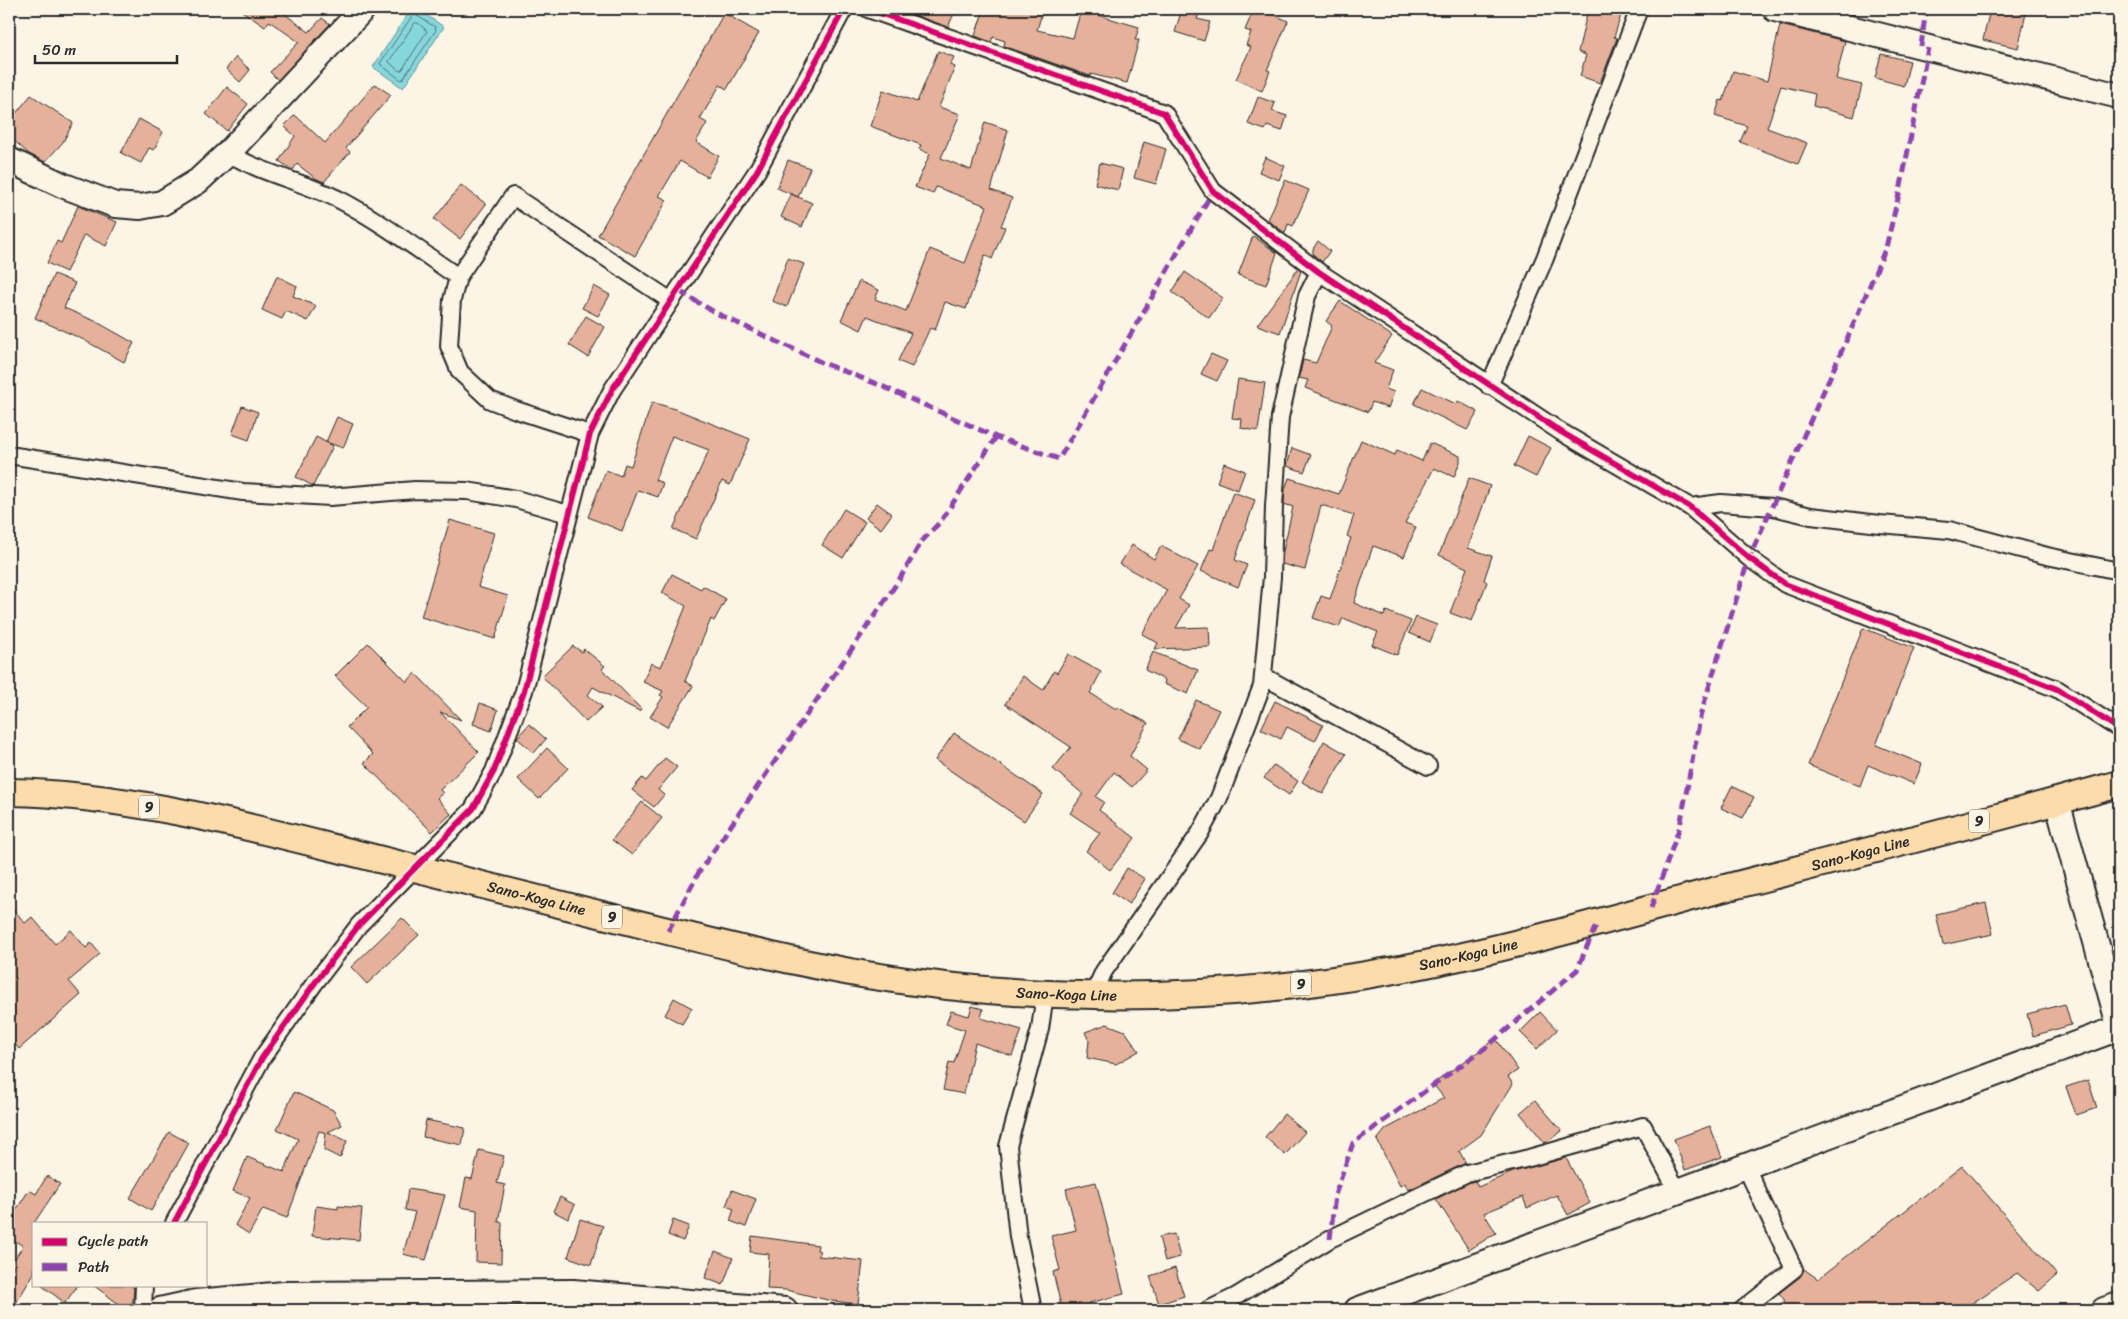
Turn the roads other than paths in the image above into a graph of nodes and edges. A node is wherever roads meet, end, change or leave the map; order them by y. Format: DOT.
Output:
graph roads {
  1 [pos="363,9"];
  2 [pos="844,9"];
  3 [pos="868,9"];
  4 [pos="1639,9"];
  5 [pos="1775,9"];
  6 [pos="2119,96"];
  7 [pos="228,153"];
  8 [pos="9,160"];
  9 [pos="1319,272"];
  10 [pos="458,278"];
  11 [pos="671,301"];
  12 [pos="1489,386"];
  13 [pos="590,434"];
  14 [pos="9,455"];
  15 [pos="1690,507"];
  16 [pos="568,514"];
  17 [pos="2119,571"];
  18 [pos="1263,676"];
  19 [pos="2119,729"];
  20 [pos="1428,766"];
  21 [pos="2119,784"];
  22 [pos="9,792"];
  23 [pos="2057,801"];
  24 [pos="415,868"];
  25 [pos="1045,994"];
  26 [pos="1092,996"];
  27 [pos="2119,1027"];
  28 [pos="1746,1165"];
  29 [pos="1677,1190"];
  30 [pos="175,1222"];
  31 [pos="144,1286"];
  32 [pos="570,1301"];
  33 [pos="2119,1305"];
  34 [pos="143,1310"];
  35 [pos="160,1310"];
  36 [pos="785,1310"];
  37 [pos="1033,1310"];
  38 [pos="1208,1310"];
  39 [pos="1357,1310"];
  40 [pos="1742,1310"];
  41 [pos="2104,1310"];
  1 -- 7 [label="street"];
  2 -- 11 [label="street"];
  3 -- 9 [label="street"];
  4 -- 12 [label="street"];
  5 -- 6 [label="street"];
  7 -- 8 [label="street"];
  7 -- 10 [label="street"];
  9 -- 12 [label="street"];
  9 -- 18 [label="street"];
  10 -- 11 [label="street"];
  10 -- 13 [label="street"];
  11 -- 13 [label="street"];
  12 -- 15 [label="street"];
  13 -- 16 [label="street"];
  14 -- 16 [label="street"];
  15 -- 17 [label="street"];
  15 -- 19 [label="street"];
  16 -- 24 [label="street"];
  18 -- 20 [label="street"];
  18 -- 26 [label="street"];
  21 -- 23 [label="main road, Sano-Koga Line / 9"];
  22 -- 24 [label="main road, Sano-Koga Line / 9"];
  23 -- 26 [label="main road, Sano-Koga Line / 9"];
  23 -- 27 [label="street"];
  24 -- 25 [label="main road, Sano-Koga Line / 9"];
  24 -- 30 [label="street"];
  25 -- 26 [label="main road, Sano-Koga Line / 9"];
  25 -- 37 [label="street"];
  27 -- 28 [label="street"];
  28 -- 29 [label="street"];
  28 -- 40 [label="street"];
  29 -- 38 [label="street"];
  29 -- 39 [label="street"];
  31 -- 34 [label="street"];
  32 -- 35 [label="street"];
  32 -- 36 [label="street"];
  33 -- 41 [label="street"];
}
